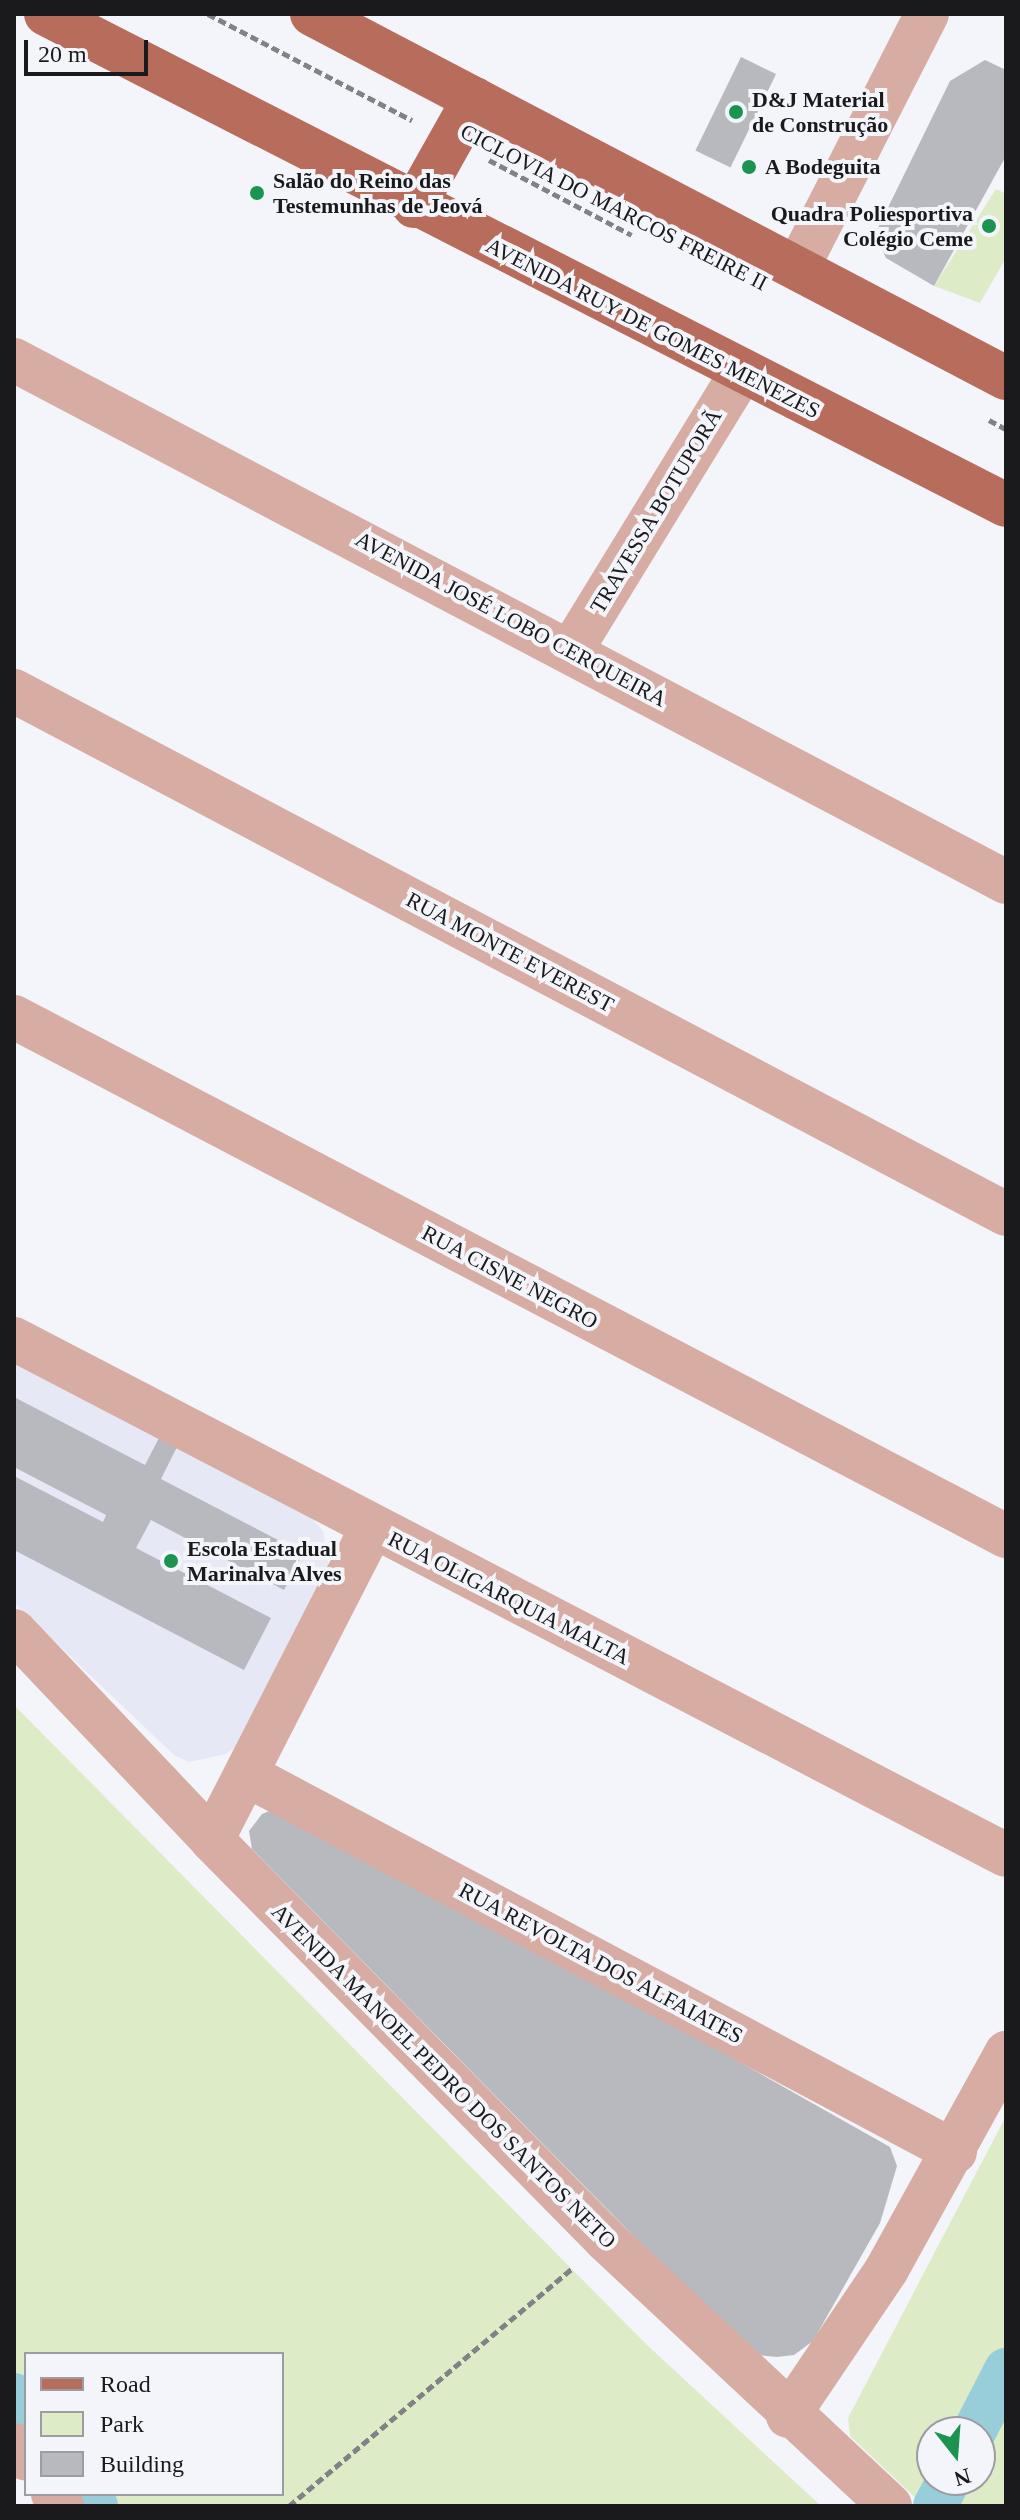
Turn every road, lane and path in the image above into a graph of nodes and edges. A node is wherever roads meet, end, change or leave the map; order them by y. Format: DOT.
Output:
graph roads {
  1 [pos="46,14"];
  2 [pos="208,14"];
  3 [pos="312,14"];
  4 [pos="927,14"];
  5 [pos="474,99"];
  6 [pos="450,140"];
  7 [pos="414,206"];
  8 [pos="645,241"];
  9 [pos="798,267"];
  10 [pos="14,360"];
  11 [pos="741,373"];
  12 [pos="1006,378"];
  13 [pos="978,415"];
  14 [pos="1006,429"];
  15 [pos="1006,505"];
  16 [pos="572,649"];
  17 [pos="14,691"];
  18 [pos="1006,882"];
  19 [pos="14,1017"];
  20 [pos="1006,1214"];
  21 [pos="14,1339"];
  22 [pos="372,1527"];
  23 [pos="1006,1536"];
  24 [pos="14,1631"];
  25 [pos="247,1775"];
  26 [pos="212,1840"];
  27 [pos="1006,1855"];
  28 [pos="1006,2053"];
  29 [pos="955,2152"];
  30 [pos="606,2240"];
  31 [pos="788,2416"];
  32 [pos="289,2506"];
  33 [pos="890,2506"];
  1 -- 7 [label="main road, AVENIDA RUY DE GOMES MENEZES"];
  2 -- 6 [label="path, CICLOVIA DO MARCOS FREIRE II"];
  3 -- 5 [label="main road"];
  4 -- 9 [label="street"];
  5 -- 6 [label="main road"];
  5 -- 9 [label="main road"];
  6 -- 7 [label="main road"];
  6 -- 8 [label="path, CICLOVIA DO MARCOS FREIRE II"];
  7 -- 11 [label="main road, AVENIDA RUY DE GOMES MENEZES"];
  9 -- 12 [label="main road"];
  10 -- 16 [label="street, AVENIDA JOSÉ LOBO CERQUEIRA"];
  11 -- 15 [label="main road, AVENIDA RUY DE GOMES MENEZES"];
  11 -- 16 [label="street, TRAVESSA BOTUPORÃ"];
  13 -- 14 [label="path"];
  16 -- 18 [label="street, AVENIDA JOSÉ LOBO CERQUEIRA"];
  17 -- 20 [label="street, RUA MONTE EVEREST"];
  19 -- 23 [label="street, RUA CISNE NEGRO"];
  21 -- 22 [label="street, RUA OLIGARQUIA MALTA"];
  22 -- 25 [label="street"];
  22 -- 27 [label="street, RUA OLIGARQUIA MALTA"];
  24 -- 26 [label="street, AVENIDA MANOEL PEDRO DOS SANTOS NETO"];
  25 -- 26 [label="street"];
  25 -- 29 [label="street, RUA REVOLTA DOS ALFAIATES"];
  26 -- 30 [label="street, AVENIDA MANOEL PEDRO DOS SANTOS NETO"];
  28 -- 29 [label="street"];
  29 -- 31 [label="street"];
  30 -- 31 [label="street, AVENIDA MANOEL PEDRO DOS SANTOS NETO"];
  30 -- 32 [label="path"];
  31 -- 33 [label="street, AVENIDA MANOEL PEDRO DOS SANTOS NETO"];
}
